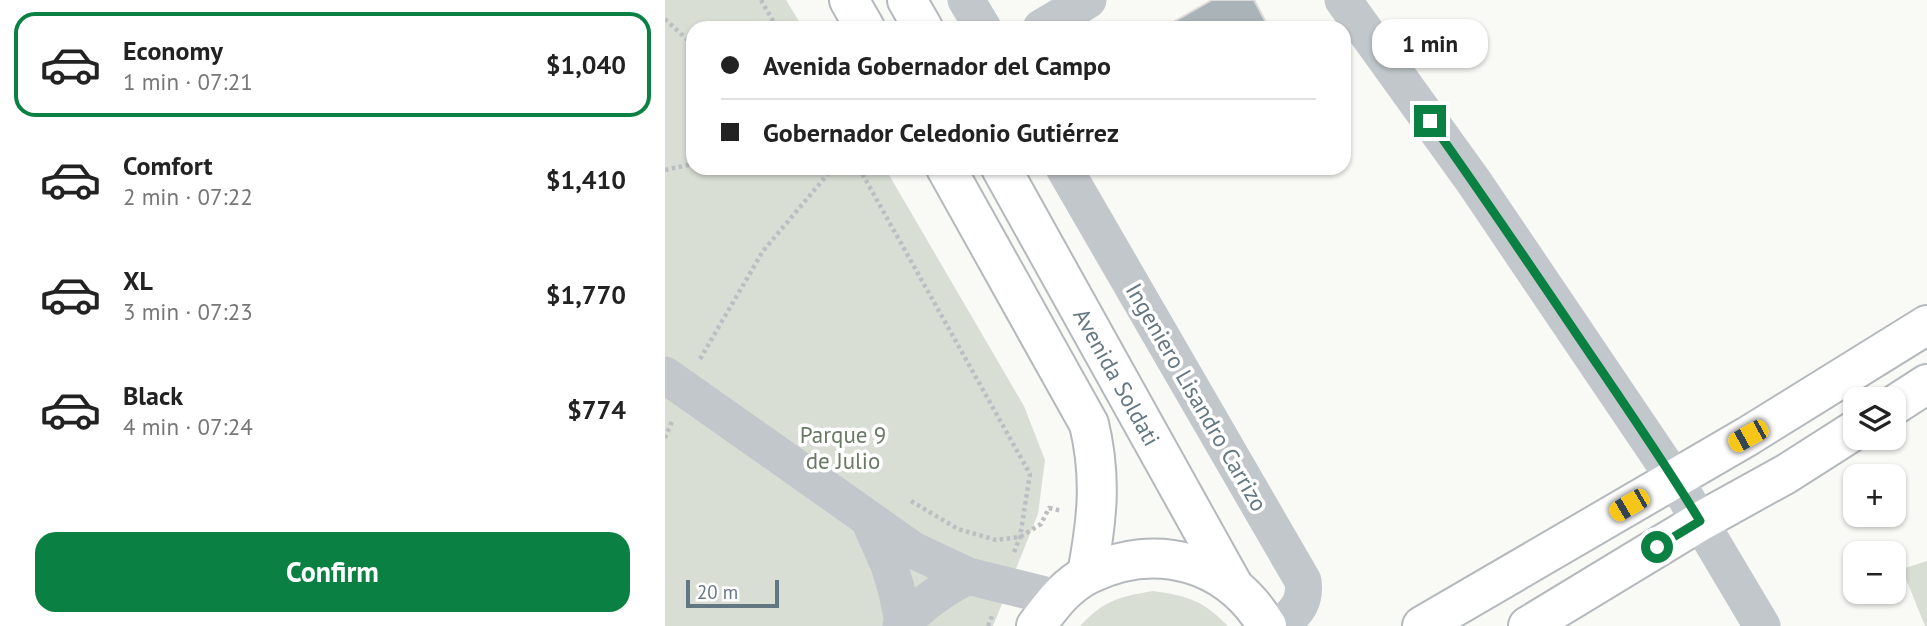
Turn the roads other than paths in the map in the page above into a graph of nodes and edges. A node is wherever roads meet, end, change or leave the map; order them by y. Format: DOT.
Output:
graph roads {
  1 [pos="849,0"];
  2 [pos="907,0"];
  3 [pos="967,0"];
  4 [pos="1088,0"];
  5 [pos="1343,0"];
  6 [pos="861,21"];
  7 [pos="919,21"];
  8 [pos="978,21"];
  9 [pos="1053,21"];
  10 [pos="950,175"];
  11 [pos="1005,175"];
  12 [pos="1068,175"];
  13 [pos="1927,325"];
  14 [pos="674,382"];
  15 [pos="1927,384"];
  16 [pos="1906,398"];
  17 [pos="1843,438"];
  18 [pos="1674,478"];
  19 [pos="869,520"];
  20 [pos="1700,521"];
  21 [pos="1087,574"];
  22 [pos="968,576"];
  23 [pos="1233,585"];
  24 [pos="1047,612"];
  25 [pos="903,625"];
  26 [pos="1267,626"];
  27 [pos="1282,626"];
  28 [pos="1422,626"];
  29 [pos="1528,626"];
  30 [pos="1762,626"];
  1 -- 6 [label="main road"];
  2 -- 7 [label="main road"];
  3 -- 8 [label="street"];
  4 -- 9 [label="street"];
  5 -- 18 [label="street"];
  10 -- 21 [label="main road, Avenida Soldati"];
  11 -- 23 [label="main road, Avenida Soldati"];
  12 -- 27 [label="street, Ingeniero Lisandro Carrizo"];
  13 -- 18 [label="main road"];
  14 -- 19 [label="street"];
  15 -- 16 [label="main road"];
  17 -- 20 [label="main road"];
  18 -- 20 [label="street"];
  18 -- 28 [label="main road"];
  19 -- 22 [label="street"];
  19 -- 25 [label="street"];
  20 -- 29 [label="main road"];
  20 -- 30 [label="street"];
  21 -- 23 [label="main road"];
  21 -- 24 [label="main road"];
  22 -- 24 [label="street"];
  22 -- 25 [label="street"];
  23 -- 26 [label="main road"];
}
